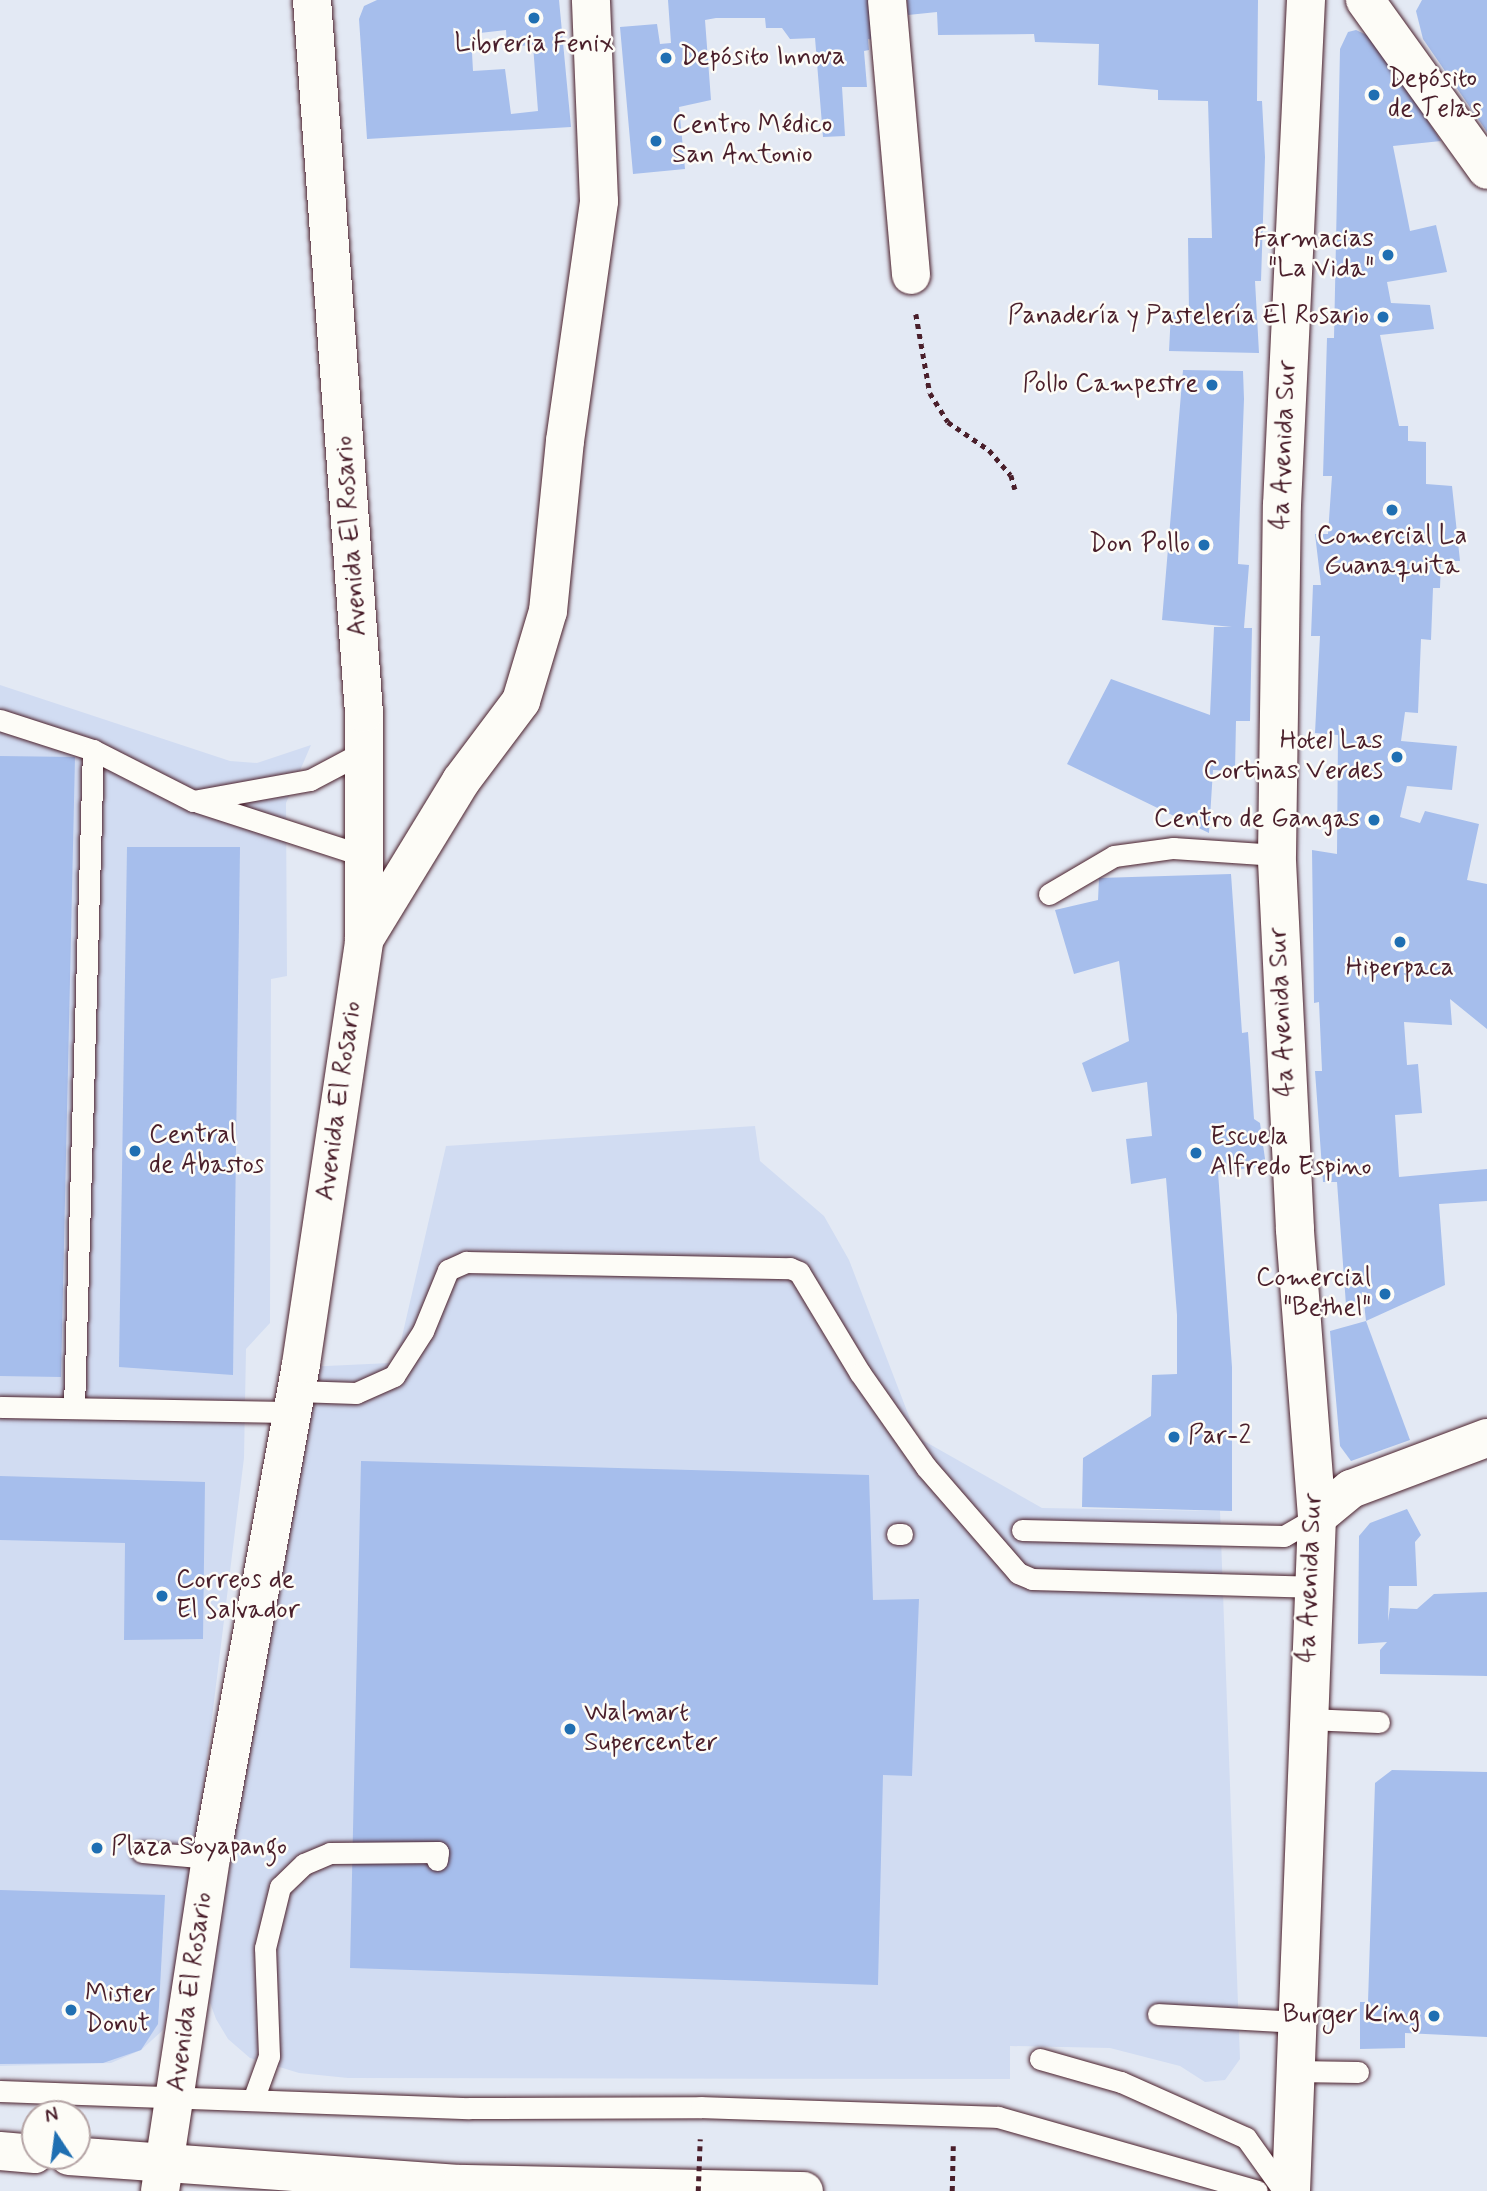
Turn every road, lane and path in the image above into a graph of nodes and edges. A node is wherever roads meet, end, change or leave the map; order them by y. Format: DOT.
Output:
graph roads {
  1 [pos="312,0"];
  2 [pos="591,0"];
  3 [pos="887,0"];
  4 [pos="1306,0"];
  5 [pos="1365,0"];
  6 [pos="1487,170"];
  7 [pos="911,275"];
  8 [pos="1015,489"];
  9 [pos="0,720"];
  10 [pos="93,750"];
  11 [pos="361,753"];
  12 [pos="193,801"];
  13 [pos="361,855"];
  14 [pos="1277,855"];
  15 [pos="1049,894"];
  16 [pos="364,940"];
  17 [pos="293,1401"];
  18 [pos="0,1407"];
  19 [pos="74,1408"];
  20 [pos="1487,1438"];
  21 [pos="1317,1517"];
  22 [pos="1021,1531"];
  23 [pos="1311,1587"];
  24 [pos="1307,1719"];
  25 [pos="1379,1723"];
  26 [pos="142,1852"];
  27 [pos="438,1856"];
  28 [pos="211,1858"];
  29 [pos="1158,2014"];
  30 [pos="1297,2022"];
  31 [pos="1040,2059"];
  32 [pos="1295,2071"];
  33 [pos="1358,2072"];
  34 [pos="0,2091"];
  35 [pos="177,2094"];
  36 [pos="253,2100"];
  37 [pos="700,2139"];
  38 [pos="0,2151"];
  39 [pos="953,2152"];
  40 [pos="21,2153"];
  41 [pos="91,2161"];
  42 [pos="162,2177"];
  43 [pos="698,2191"];
  44 [pos="804,2191"];
  45 [pos="952,2191"];
  46 [pos="1257,2191"];
  47 [pos="1284,2191"];
  48 [pos="1291,2191"];
  1 -- 11 [label="main road, Avenida El Rosario"];
  2 -- 16 [label="main road"];
  3 -- 7 [label="main road"];
  4 -- 14 [label="main road, 4a Avenida Sur"];
  5 -- 6 [label="main road"];
  7 -- 8 [label="path"];
  9 -- 10 [label="lane"];
  10 -- 12 [label="lane"];
  10 -- 19 [label="lane"];
  11 -- 12 [label="lane"];
  11 -- 13 [label="main road, Avenida El Rosario"];
  12 -- 13 [label="lane"];
  13 -- 16 [label="main road, Avenida El Rosario"];
  14 -- 15 [label="lane"];
  14 -- 21 [label="main road, 4a Avenida Sur"];
  16 -- 17 [label="main road, Avenida El Rosario"];
  17 -- 19 [label="lane"];
  17 -- 23 [label="lane"];
  17 -- 28 [label="main road, Avenida El Rosario"];
  18 -- 19 [label="lane"];
  20 -- 21 [label="main road"];
  21 -- 22 [label="lane"];
  21 -- 23 [label="main road, 4a Avenida Sur"];
  23 -- 24 [label="main road, 4a Avenida Sur"];
  24 -- 25 [label="lane"];
  24 -- 30 [label="main road, 4a Avenida Sur"];
  26 -- 28 [label="lane"];
  27 -- 36 [label="lane"];
  28 -- 35 [label="main road, Avenida El Rosario"];
  29 -- 30 [label="lane"];
  30 -- 32 [label="main road, 4a Avenida Sur"];
  31 -- 47 [label="lane"];
  32 -- 33 [label="lane"];
  32 -- 48 [label="main road, 4a Avenida Sur"];
  34 -- 35 [label="lane"];
  35 -- 36 [label="lane"];
  35 -- 42 [label="main road, Avenida El Rosario"];
  36 -- 46 [label="lane"];
  37 -- 43 [label="path, bridge"];
  38 -- 40 [label="main road"];
  39 -- 45 [label="path"];
  41 -- 42 [label="main road"];
  42 -- 44 [label="main road"];
}
